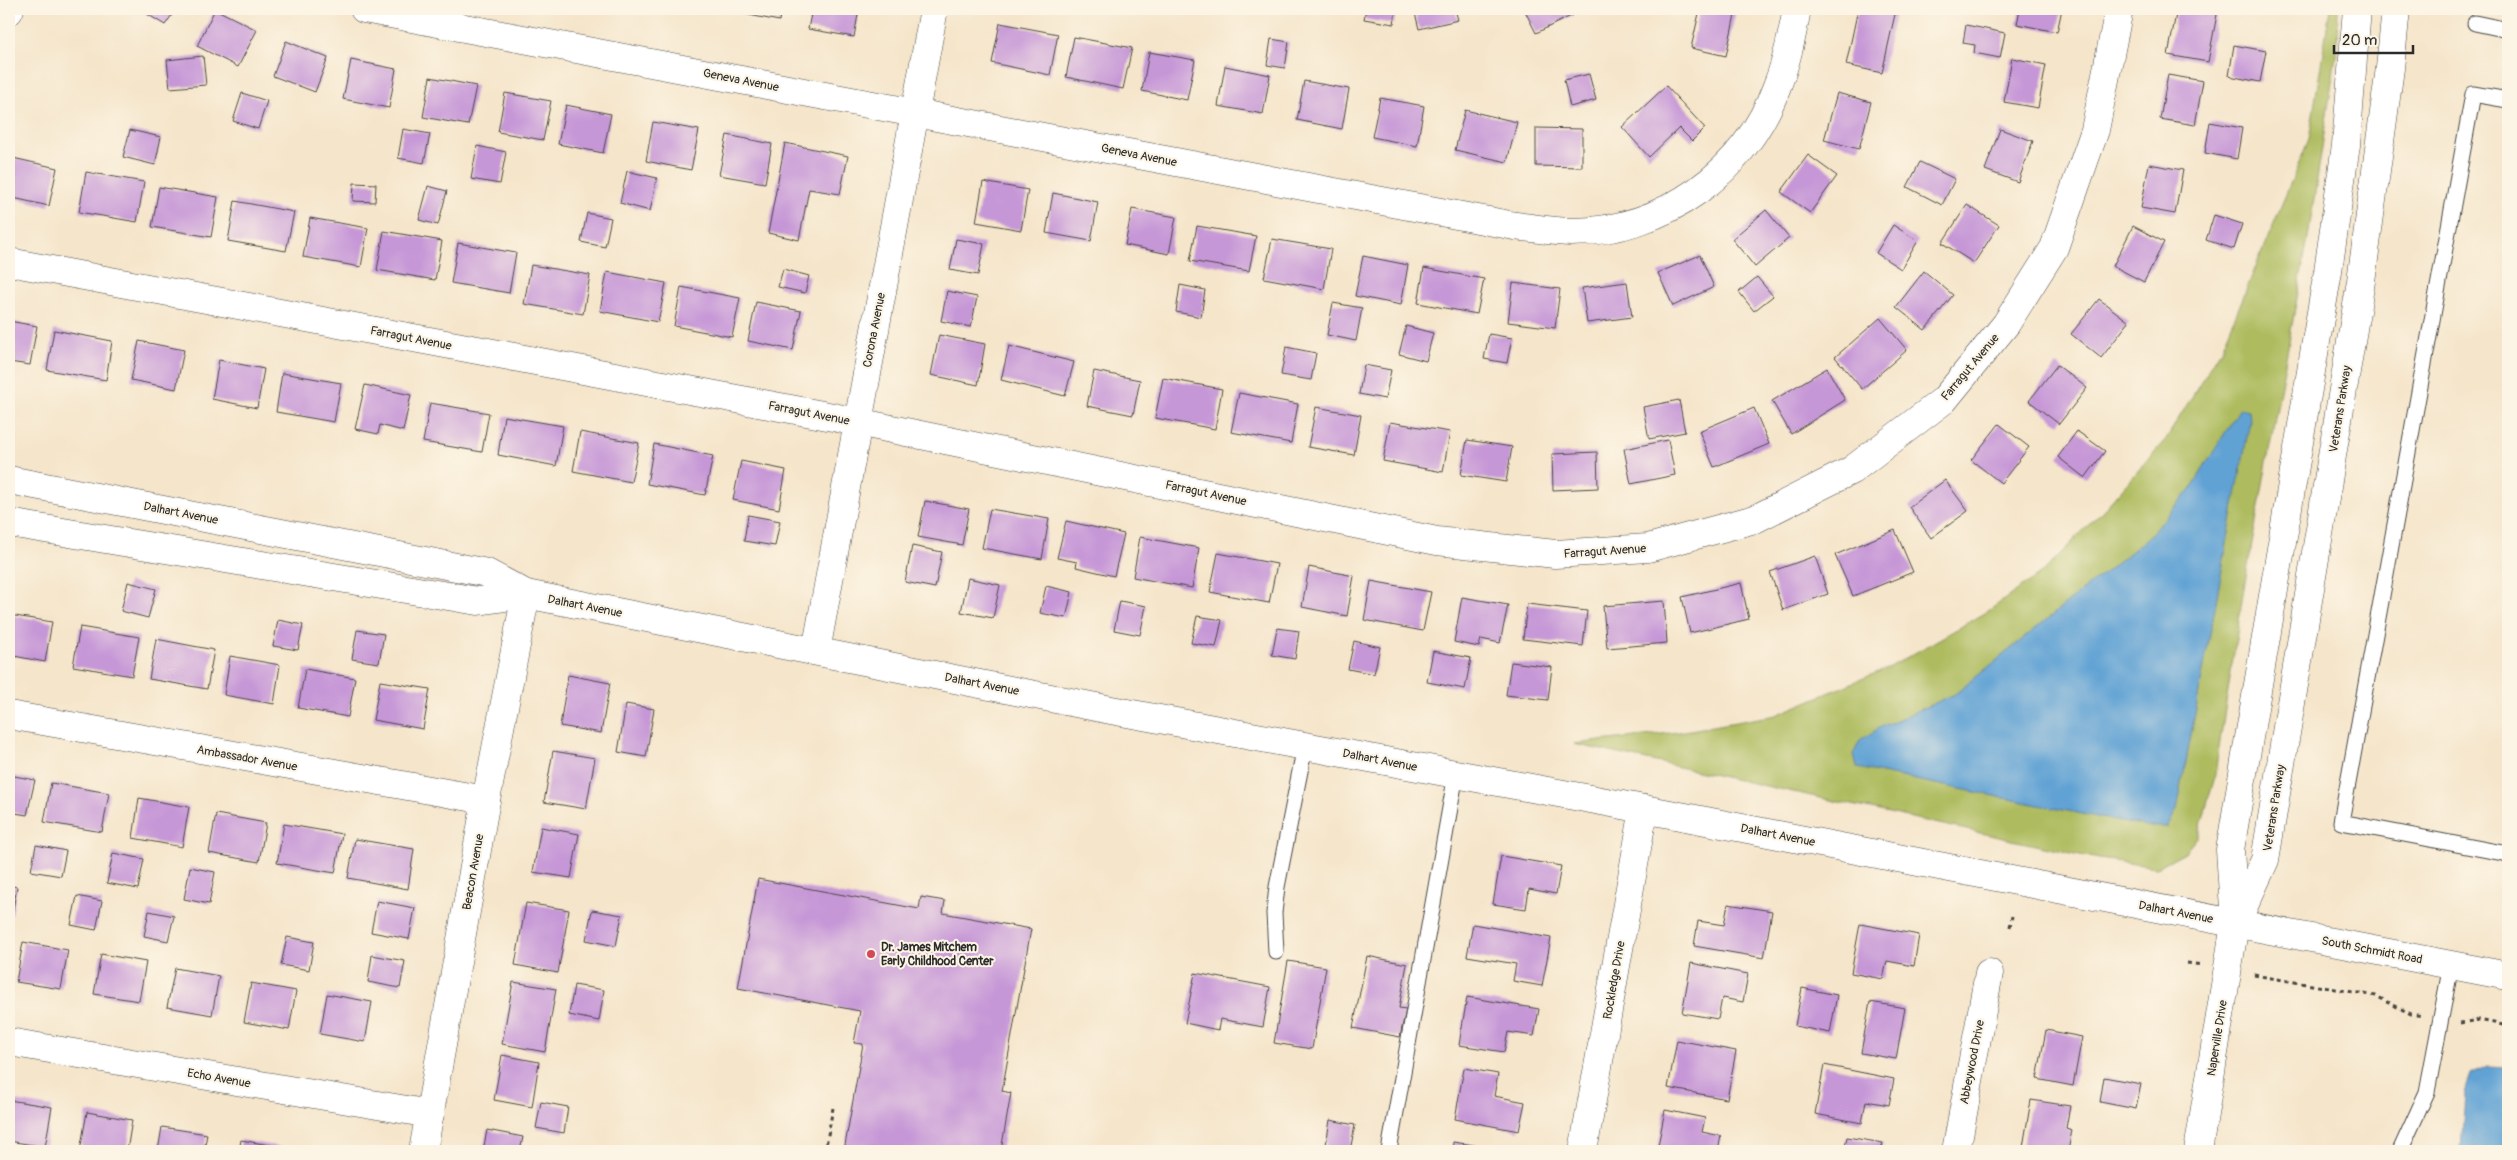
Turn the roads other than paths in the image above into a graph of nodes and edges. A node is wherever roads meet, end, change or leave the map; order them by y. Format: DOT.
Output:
graph roads {
  1 [pos="364,9"];
  2 [pos="934,9"];
  3 [pos="1797,9"];
  4 [pos="2119,9"];
  5 [pos="2357,9"];
  6 [pos="2396,9"];
  7 [pos="2475,23"];
  8 [pos="2508,30"];
  9 [pos="2508,100"];
  10 [pos="915,112"];
  11 [pos="9,262"];
  12 [pos="857,422"];
  13 [pos="9,480"];
  14 [pos="9,523"];
  15 [pos="526,594"];
  16 [pos="816,651"];
  17 [pos="9,715"];
  18 [pos="1304,746"];
  19 [pos="1456,774"];
  20 [pos="486,800"];
  21 [pos="1644,809"];
  22 [pos="2508,854"];
  23 [pos="2235,924"];
  24 [pos="1276,952"];
  25 [pos="2451,965"];
  26 [pos="1989,972"];
  27 [pos="2508,976"];
  28 [pos="9,1042"];
  29 [pos="430,1114"];
  30 [pos="423,1151"];
  31 [pos="1389,1151"];
  32 [pos="1583,1151"];
  33 [pos="1956,1151"];
  34 [pos="2198,1151"];
  35 [pos="2400,1151"];
  1 -- 10 [label="street, Geneva Avenue"];
  2 -- 10 [label="street, Corona Avenue"];
  3 -- 10 [label="street, Geneva Avenue"];
  4 -- 12 [label="street, Farragut Avenue"];
  5 -- 23 [label="street"];
  6 -- 23 [label="street, Veterans Parkway"];
  7 -- 8 [label="lane"];
  9 -- 22 [label="lane"];
  10 -- 12 [label="street, Corona Avenue"];
  11 -- 12 [label="street, Farragut Avenue"];
  12 -- 16 [label="street, Corona Avenue"];
  13 -- 15 [label="street, Dalhart Avenue"];
  14 -- 15 [label="street, Dalhart Avenue"];
  15 -- 16 [label="street, Dalhart Avenue"];
  15 -- 20 [label="street, Beacon Avenue"];
  16 -- 18 [label="street, Dalhart Avenue"];
  17 -- 20 [label="street, Ambassador Avenue"];
  18 -- 19 [label="street, Dalhart Avenue"];
  18 -- 24 [label="lane"];
  19 -- 21 [label="street, Dalhart Avenue"];
  19 -- 31 [label="lane"];
  20 -- 29 [label="street, Beacon Avenue"];
  21 -- 23 [label="street, Dalhart Avenue"];
  21 -- 32 [label="street, Rockledge Drive"];
  23 -- 25 [label="street, South Schmidt Road"];
  23 -- 34 [label="street, Naperville Drive"];
  25 -- 27 [label="street, South Schmidt Road"];
  25 -- 35 [label="lane"];
  26 -- 33 [label="street, Abbeywood Drive"];
  28 -- 29 [label="street, Echo Avenue"];
  29 -- 30 [label="street, Beacon Avenue"];
}
